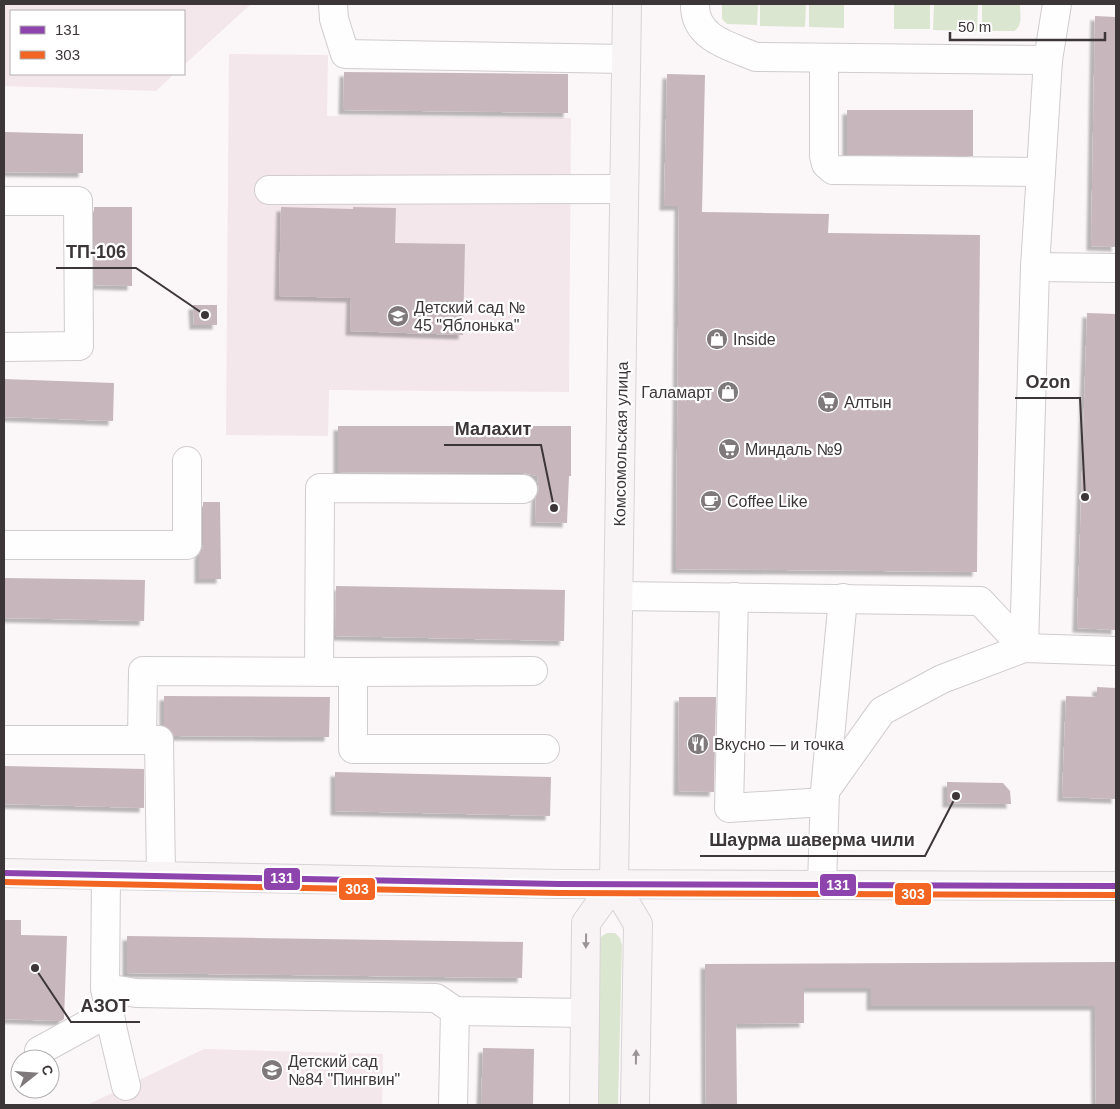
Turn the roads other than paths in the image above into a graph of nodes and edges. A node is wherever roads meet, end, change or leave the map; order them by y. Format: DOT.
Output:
graph roads {
  1 [pos="332,4"];
  2 [pos="627,4"];
  3 [pos="695,4"];
  4 [pos="1057,4"];
  5 [pos="824,58"];
  6 [pos="626,59"];
  7 [pos="1048,60"];
  8 [pos="1041,172"];
  9 [pos="624,189"];
  10 [pos="269,190"];
  11 [pos="4,202"];
  12 [pos="1035,267"];
  13 [pos="1116,268"];
  14 [pos="4,347"];
  15 [pos="187,461"];
  16 [pos="524,489"];
  17 [pos="4,546"];
  18 [pos="618,596"];
  19 [pos="734,597"];
  20 [pos="843,598"];
  21 [pos="1024,648"];
  22 [pos="1116,651"];
  23 [pos="533,671"];
  24 [pos="319,672"];
  25 [pos="353,672"];
  26 [pos="4,740"];
  27 [pos="142,740"];
  28 [pos="545,749"];
  29 [pos="824,797"];
  30 [pos="4,873"];
  31 [pos="106,875"];
  32 [pos="161,876"];
  33 [pos="614,884"];
  34 [pos="822,885"];
  35 [pos="1116,886"];
  36 [pos="107,1000"];
  37 [pos="454,1011"];
  38 [pos="585,1014"];
  39 [pos="42,1049"];
  40 [pos="126,1086"];
  41 [pos="453,1105"];
  42 [pos="584,1105"];
  43 [pos="635,1105"];
  1 -- 6 [label="lane"];
  2 -- 6 [label="main road, Комсомольская улица"];
  3 -- 5 [label="lane"];
  4 -- 7 [label="lane"];
  5 -- 7 [label="lane"];
  5 -- 8 [label="lane"];
  6 -- 9 [label="main road, Комсомольская улица"];
  7 -- 8 [label="lane"];
  8 -- 12 [label="lane"];
  9 -- 10 [label="lane"];
  9 -- 18 [label="main road, Комсомольская улица"];
  11 -- 14 [label="lane"];
  12 -- 13 [label="lane"];
  12 -- 21 [label="lane"];
  15 -- 17 [label="lane"];
  16 -- 24 [label="lane"];
  18 -- 19 [label="lane"];
  18 -- 33 [label="main road, Комсомольская улица"];
  19 -- 20 [label="lane"];
  19 -- 29 [label="lane"];
  20 -- 21 [label="lane"];
  20 -- 29 [label="lane"];
  21 -- 22 [label="lane"];
  21 -- 29 [label="lane"];
  23 -- 25 [label="lane"];
  24 -- 25 [label="lane"];
  24 -- 27 [label="lane"];
  25 -- 28 [label="lane"];
  26 -- 27 [label="lane"];
  27 -- 32 [label="lane"];
  29 -- 34 [label="lane"];
  30 -- 31 [label="main road"];
  31 -- 32 [label="main road"];
  31 -- 36 [label="lane"];
  32 -- 33 [label="main road"];
  33 -- 34 [label="main road"];
  33 -- 38 [label="main road, one-way"];
  43 -- 33 [label="main road, one-way"];
  34 -- 35 [label="main road"];
  36 -- 37 [label="lane"];
  36 -- 39 [label="lane"];
  36 -- 40 [label="lane"];
  37 -- 38 [label="lane"];
  37 -- 41 [label="lane"];
  38 -- 42 [label="main road"];
}
